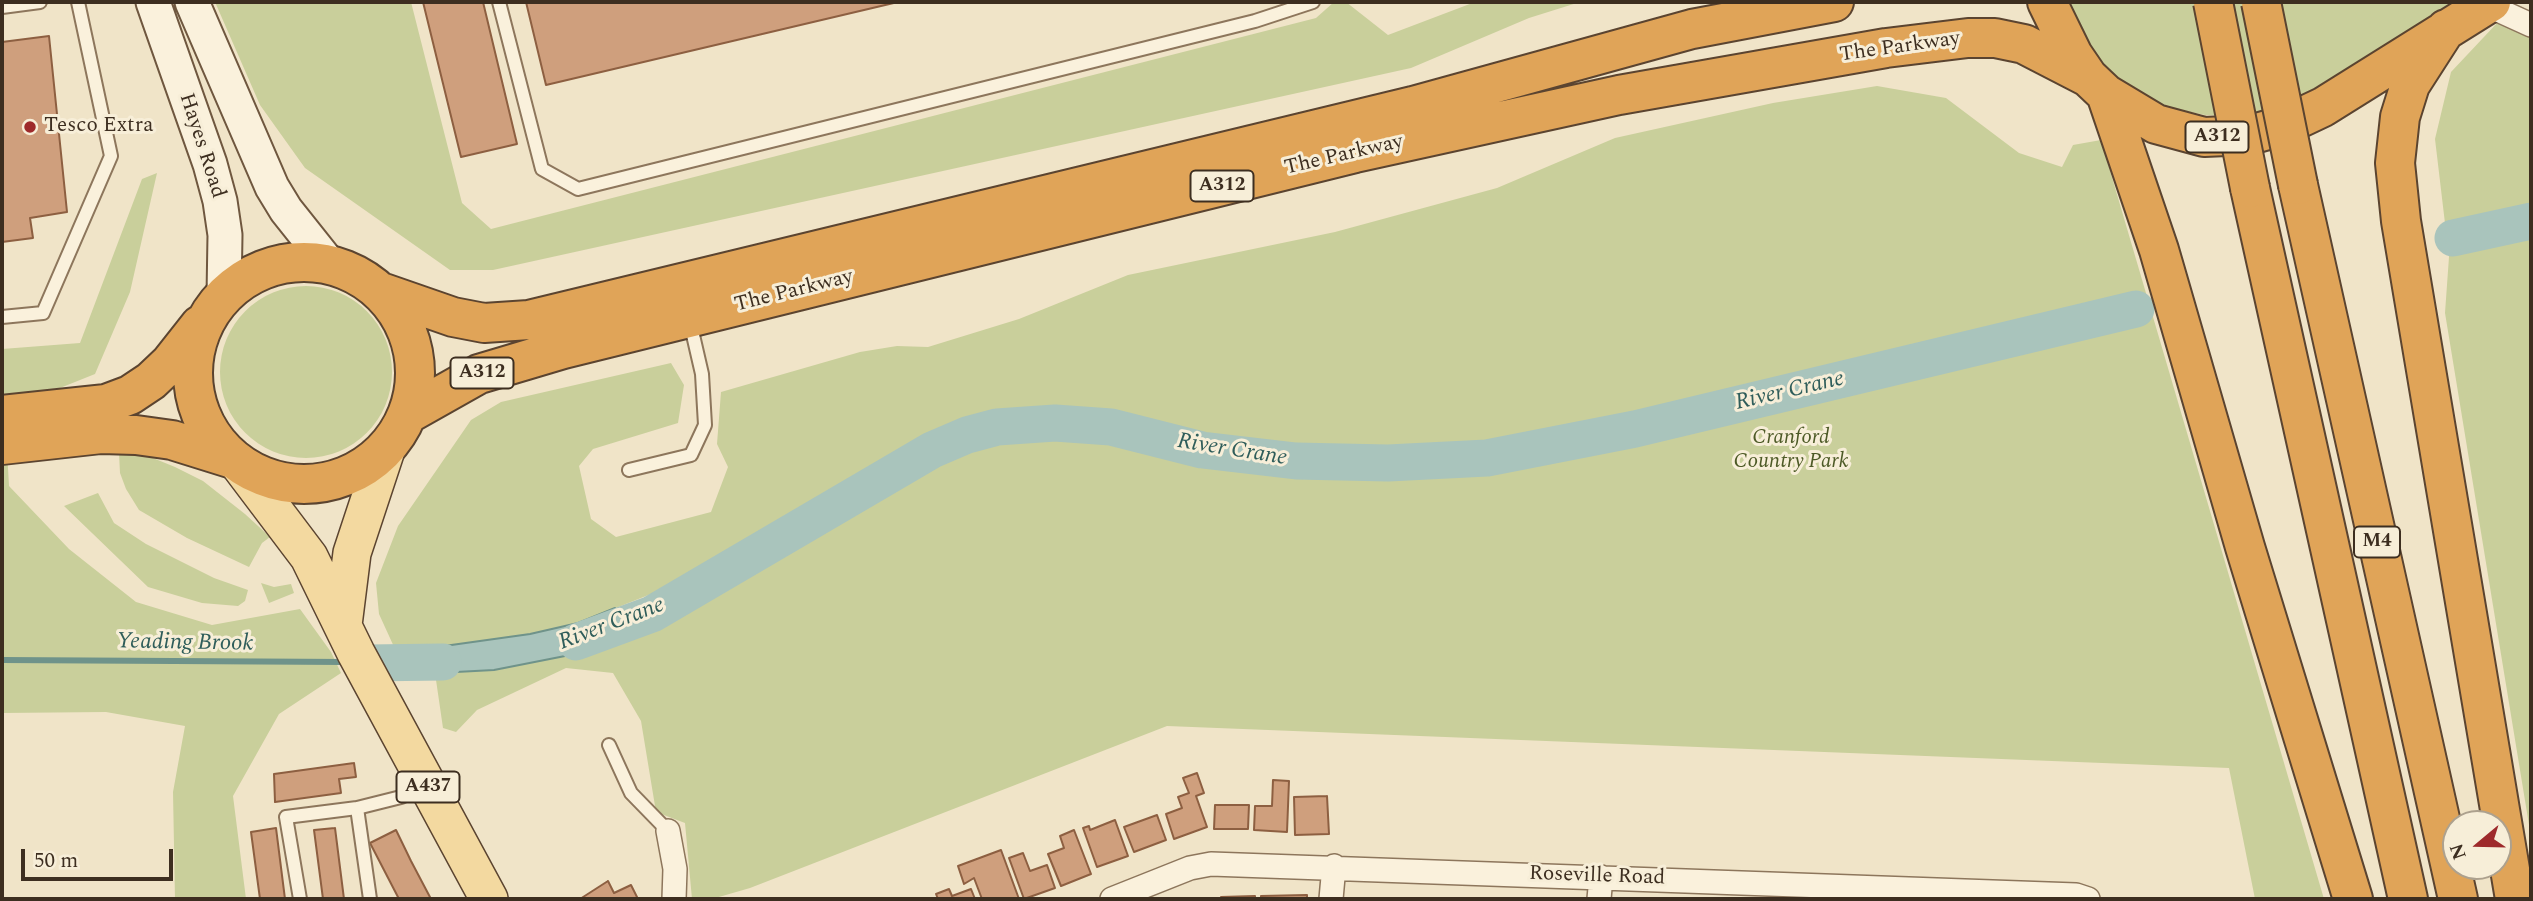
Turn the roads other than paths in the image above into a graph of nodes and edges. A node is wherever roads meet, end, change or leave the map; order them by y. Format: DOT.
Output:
graph roads {
  1 [pos="40,2"];
  2 [pos="78,2"];
  3 [pos="153,2"];
  4 [pos="192,2"];
  5 [pos="499,2"];
  6 [pos="1313,2"];
  7 [pos="1834,2"];
  8 [pos="2047,2"];
  9 [pos="2213,2"];
  10 [pos="2261,2"];
  11 [pos="2489,3"];
  12 [pos="2,6"];
  13 [pos="2531,25"];
  14 [pos="2446,29"];
  15 [pos="2097,85"];
  16 [pos="329,264"];
  17 [pos="381,292"];
  18 [pos="214,308"];
  19 [pos="2,317"];
  20 [pos="690,318"];
  21 [pos="408,414"];
  22 [pos="2,415"];
  23 [pos="2,444"];
  24 [pos="386,450"];
  25 [pos="236,461"];
  26 [pos="629,470"];
  27 [pos="356,651"];
  28 [pos="609,745"];
  29 [pos="427,784"];
  30 [pos="357,808"];
  31 [pos="668,831"];
  32 [pos="1334,866"];
  33 [pos="1600,888"];
  34 [pos="1861,893"];
  35 [pos="300,899"];
  36 [pos="370,899"];
  37 [pos="488,899"];
  38 [pos="674,899"];
  39 [pos="1112,899"];
  40 [pos="1331,899"];
  41 [pos="2088,899"];
  42 [pos="2353,899"];
  43 [pos="2408,899"];
  44 [pos="2458,899"];
  45 [pos="2515,899"];
  1 -- 12 [label="lane"];
  2 -- 19 [label="lane"];
  3 -- 18 [label="street, Hayes Road"];
  4 -- 16 [label="street"];
  5 -- 6 [label="lane"];
  7 -- 17 [label="highway, The Parkway / A312"];
  8 -- 15 [label="highway, A312"];
  9 -- 43 [label="highway, M4, bridge"];
  10 -- 44 [label="highway, M4, bridge"];
  11 -- 13 [label="street"];
  11 -- 14 [label="highway, A312"];
  14 -- 15 [label="highway, A312"];
  14 -- 45 [label="highway"];
  15 -- 20 [label="highway, The Parkway / A312"];
  15 -- 42 [label="highway"];
  16 -- 17 [label="highway"];
  16 -- 18 [label="highway"];
  17 -- 21 [label="highway"];
  18 -- 22 [label="highway"];
  18 -- 25 [label="highway"];
  20 -- 21 [label="highway, The Parkway / A312"];
  20 -- 26 [label="lane"];
  21 -- 24 [label="highway"];
  23 -- 25 [label="highway"];
  24 -- 25 [label="highway"];
  24 -- 27 [label="main road"];
  25 -- 27 [label="main road, A437"];
  27 -- 29 [label="main road, A437"];
  28 -- 31 [label="lane"];
  29 -- 30 [label="lane"];
  29 -- 37 [label="main road, A437"];
  30 -- 35 [label="lane"];
  30 -- 36 [label="lane"];
  31 -- 38 [label="street"];
  32 -- 33 [label="street, Roseville Road"];
  32 -- 39 [label="street, Roseville Road"];
  32 -- 40 [label="street"];
  33 -- 34 [label="street, Roseville Road"];
  34 -- 41 [label="street, Roseville Road"];
}
